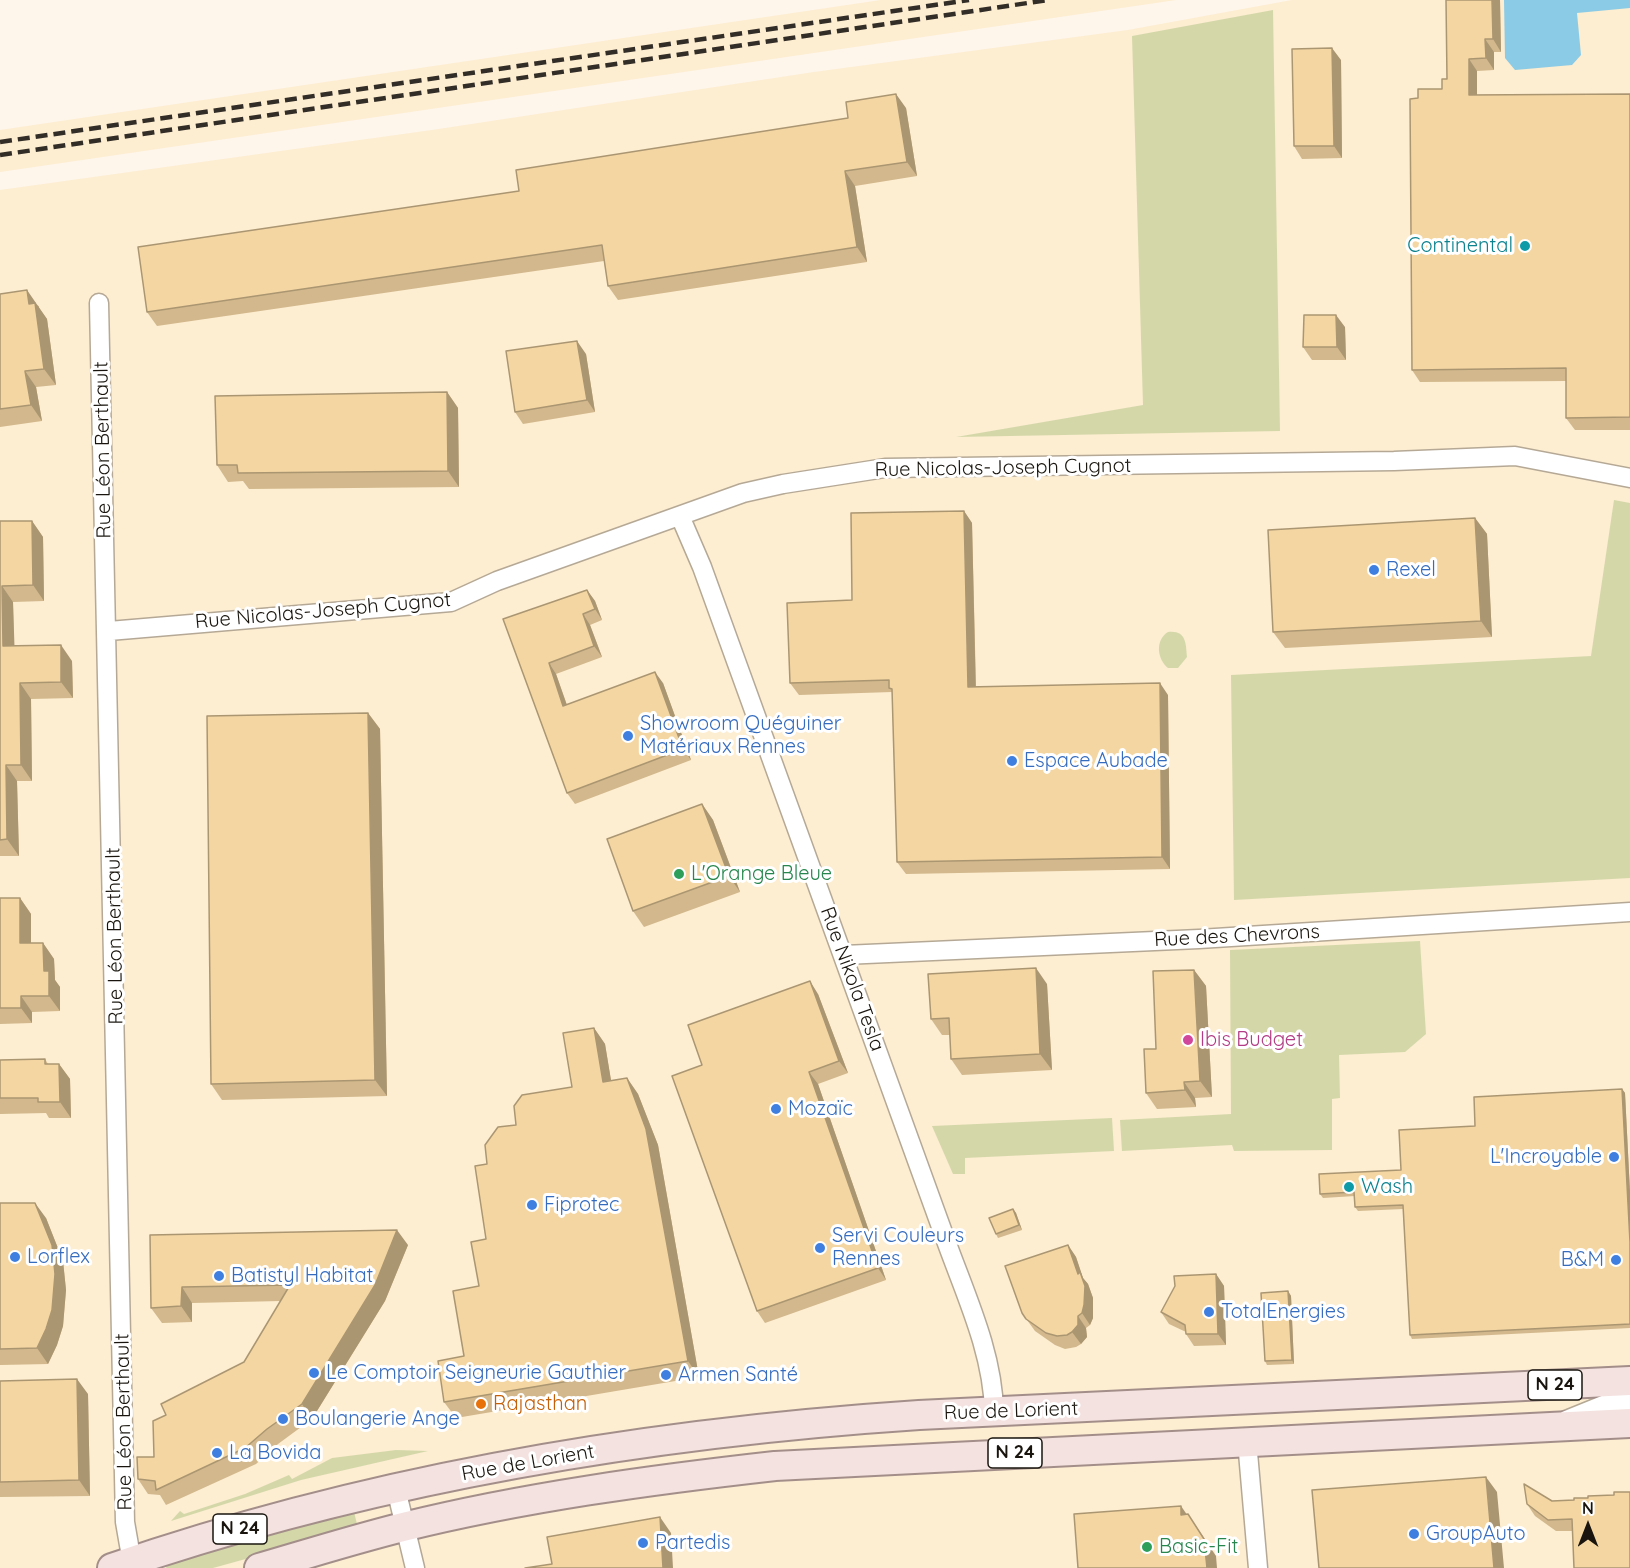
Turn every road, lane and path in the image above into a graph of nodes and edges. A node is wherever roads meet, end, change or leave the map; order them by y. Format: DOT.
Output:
graph roads {
  1 [pos="99,303"];
  2 [pos="1630,478"];
  3 [pos="680,516"];
  4 [pos="109,631"];
  5 [pos="1630,912"];
  6 [pos="844,955"];
  7 [pos="1630,1381"];
  8 [pos="1630,1402"];
  9 [pos="994,1412"];
  10 [pos="1630,1423"];
  11 [pos="1553,1426"];
  12 [pos="1247,1441"];
  13 [pos="396,1489"];
  14 [pos="405,1527"];
  15 [pos="125,1566"];
  16 [pos="259,1568"];
  17 [pos="415,1568"];
  18 [pos="1258,1568"];
  1 -- 4 [label="street, Rue Léon Berthault"];
  2 -- 3 [label="street, Rue Nicolas-Joseph Cugnot"];
  3 -- 4 [label="street, Rue Nicolas-Joseph Cugnot"];
  3 -- 6 [label="street, Rue Nikola Tesla"];
  4 -- 15 [label="street, Rue Léon Berthault"];
  5 -- 6 [label="street, Rue des Chevrons"];
  6 -- 9 [label="street, Rue Nikola Tesla"];
  7 -- 9 [label="main road, Rue de Lorient / N 24"];
  8 -- 11 [label="street, Rue de Lorient"];
  9 -- 13 [label="main road, Rue de Lorient / N 24"];
  10 -- 11 [label="main road, Rue de Lorient / N 24"];
  11 -- 12 [label="main road, Rue de Lorient / N 24"];
  12 -- 14 [label="main road, Rue de Lorient / N 24"];
  12 -- 18 [label="street"];
  13 -- 14 [label="street"];
  13 -- 15 [label="main road, Rue de Lorient / N 24"];
  14 -- 16 [label="main road, Rue de Lorient / N 24"];
  14 -- 17 [label="street"];
}
